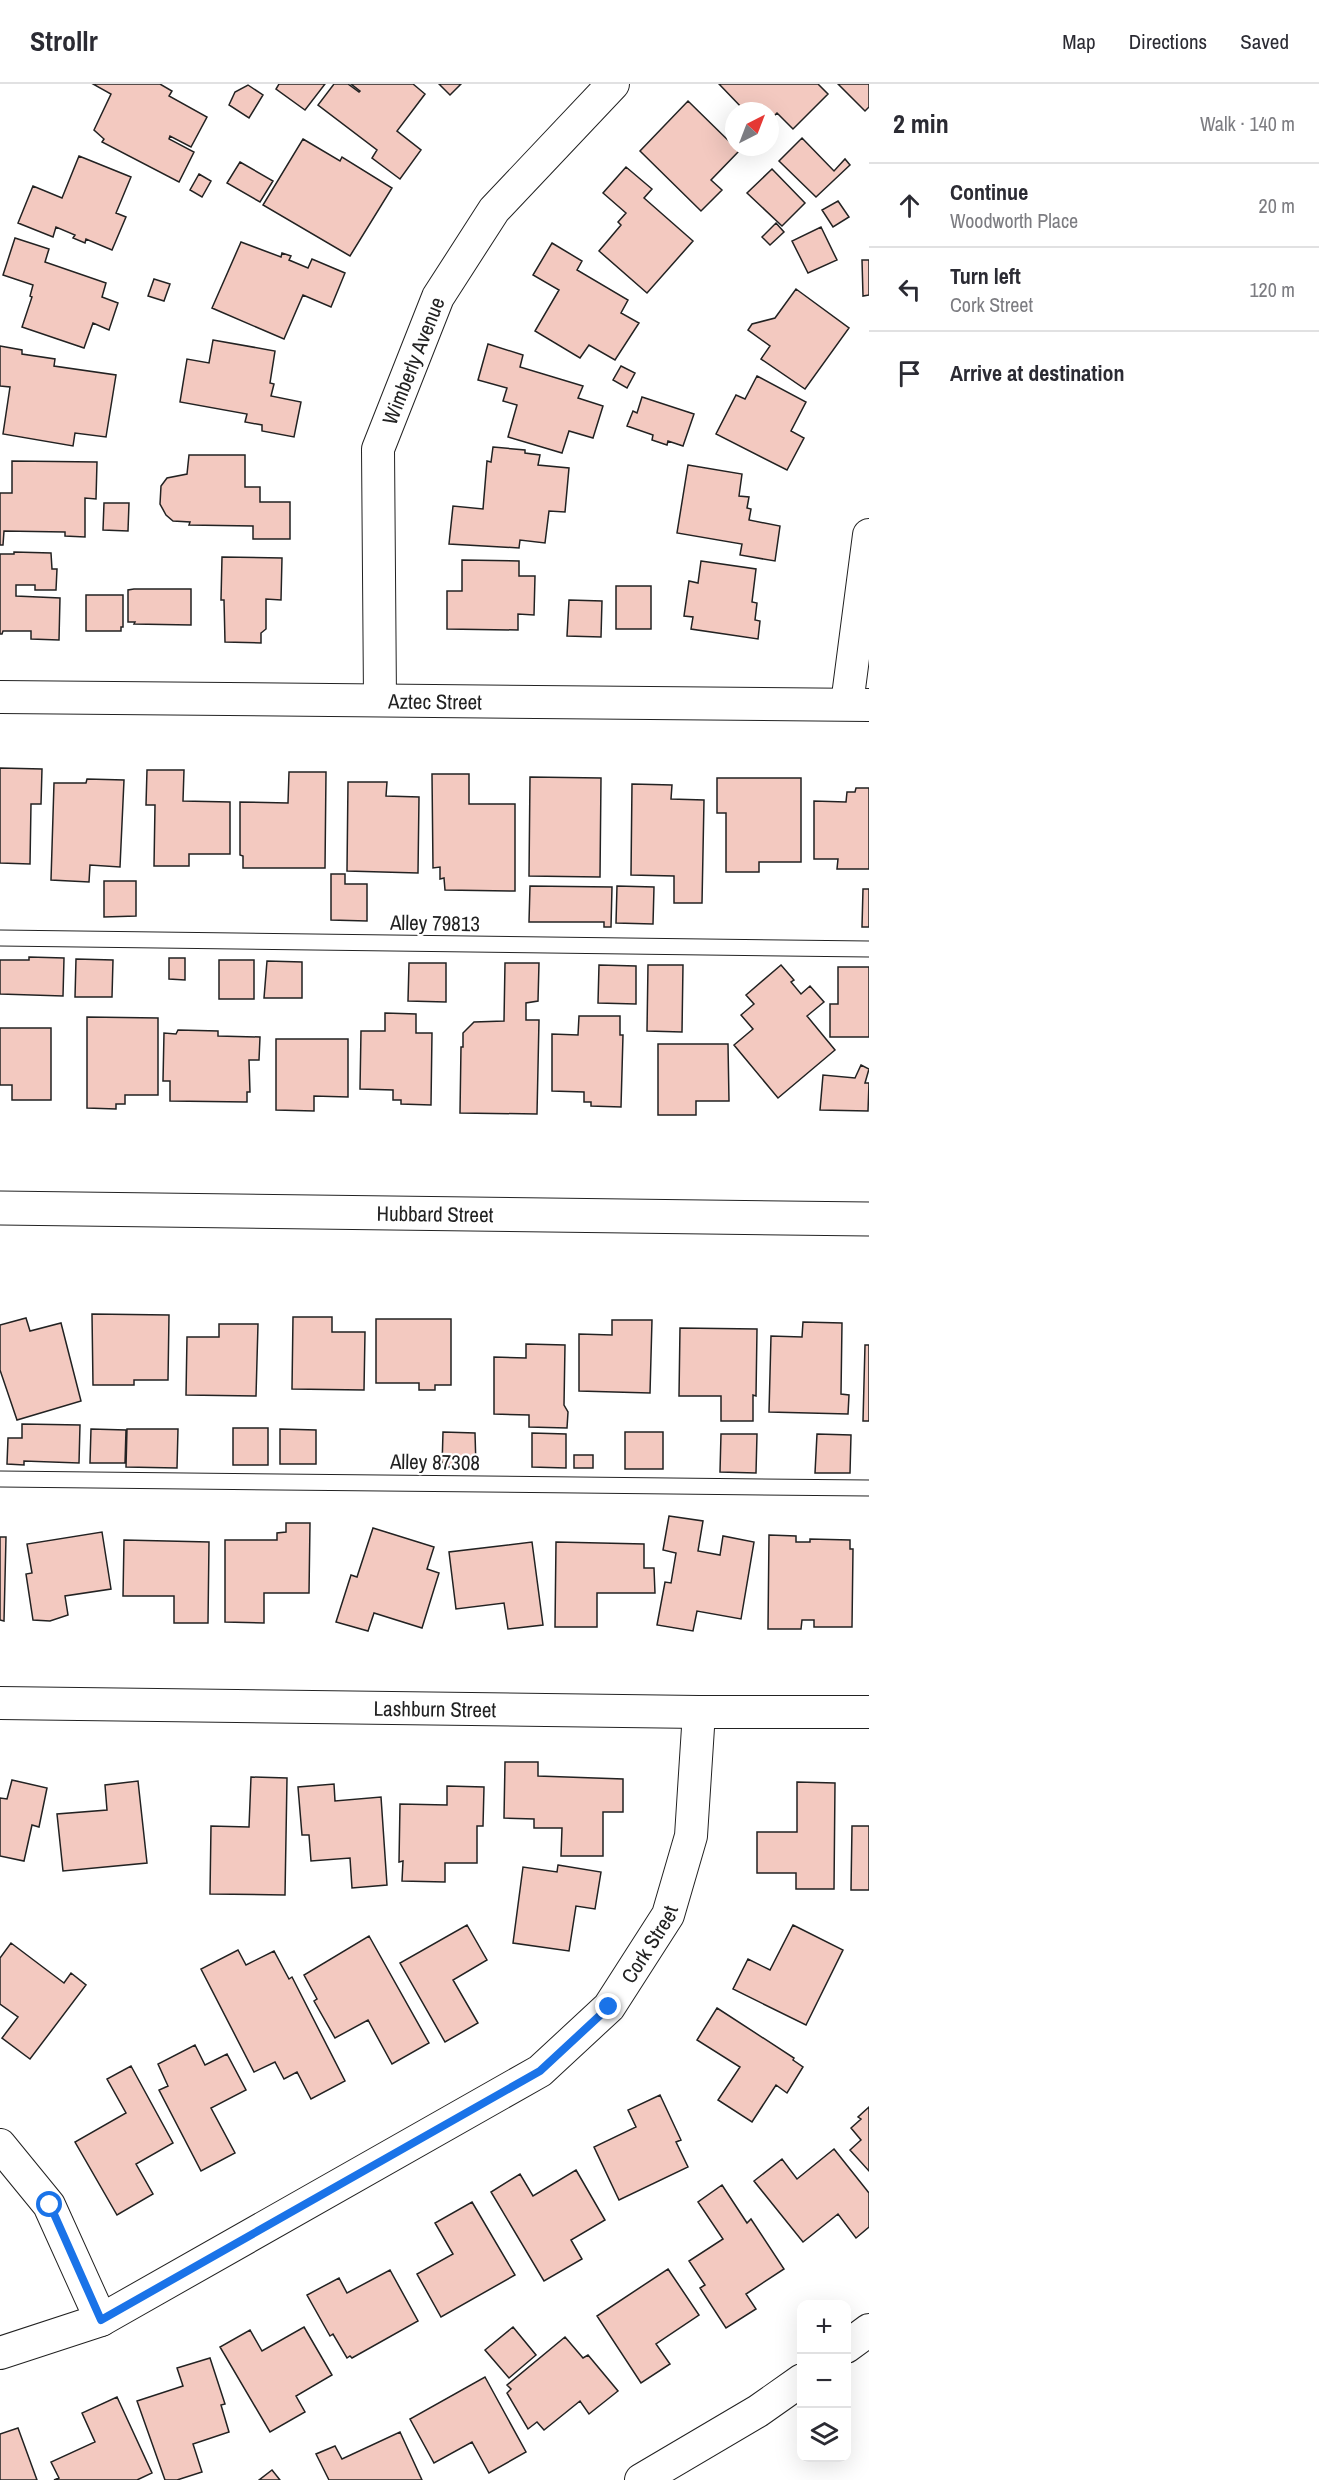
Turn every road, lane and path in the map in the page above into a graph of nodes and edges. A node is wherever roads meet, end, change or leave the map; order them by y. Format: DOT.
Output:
graph roads {
  1 [pos="613,84"];
  2 [pos="869,535"];
  3 [pos="0,697"];
  4 [pos="380,699"];
  5 [pos="858,704"];
  6 [pos="0,938"];
  7 [pos="869,949"];
  8 [pos="0,1208"];
  9 [pos="869,1219"];
  10 [pos="0,1479"];
  11 [pos="869,1488"];
  12 [pos="0,1703"];
  13 [pos="699,1712"];
  14 [pos="869,1712"];
  15 [pos="0,2145"];
  16 [pos="101,2320"];
  17 [pos="869,2330"];
  18 [pos="851,2343"];
  19 [pos="0,2353"];
  20 [pos="797,2383"];
  21 [pos="641,2480"];
  1 -- 4 [label="street, Wimberly Avenue"];
  2 -- 5 [label="street"];
  3 -- 4 [label="street, Aztec Street"];
  4 -- 5 [label="street, Aztec Street"];
  6 -- 7 [label="lane, Alley 79813"];
  8 -- 9 [label="main road, Hubbard Street"];
  10 -- 11 [label="lane, Alley 87308"];
  12 -- 13 [label="street, Lashburn Street"];
  13 -- 14 [label="street, Lashburn Street"];
  13 -- 16 [label="street, Cork Street"];
  15 -- 16 [label="street"];
  16 -- 19 [label="street, Cork Street"];
  17 -- 18 [label="street"];
  20 -- 21 [label="street"];
}
